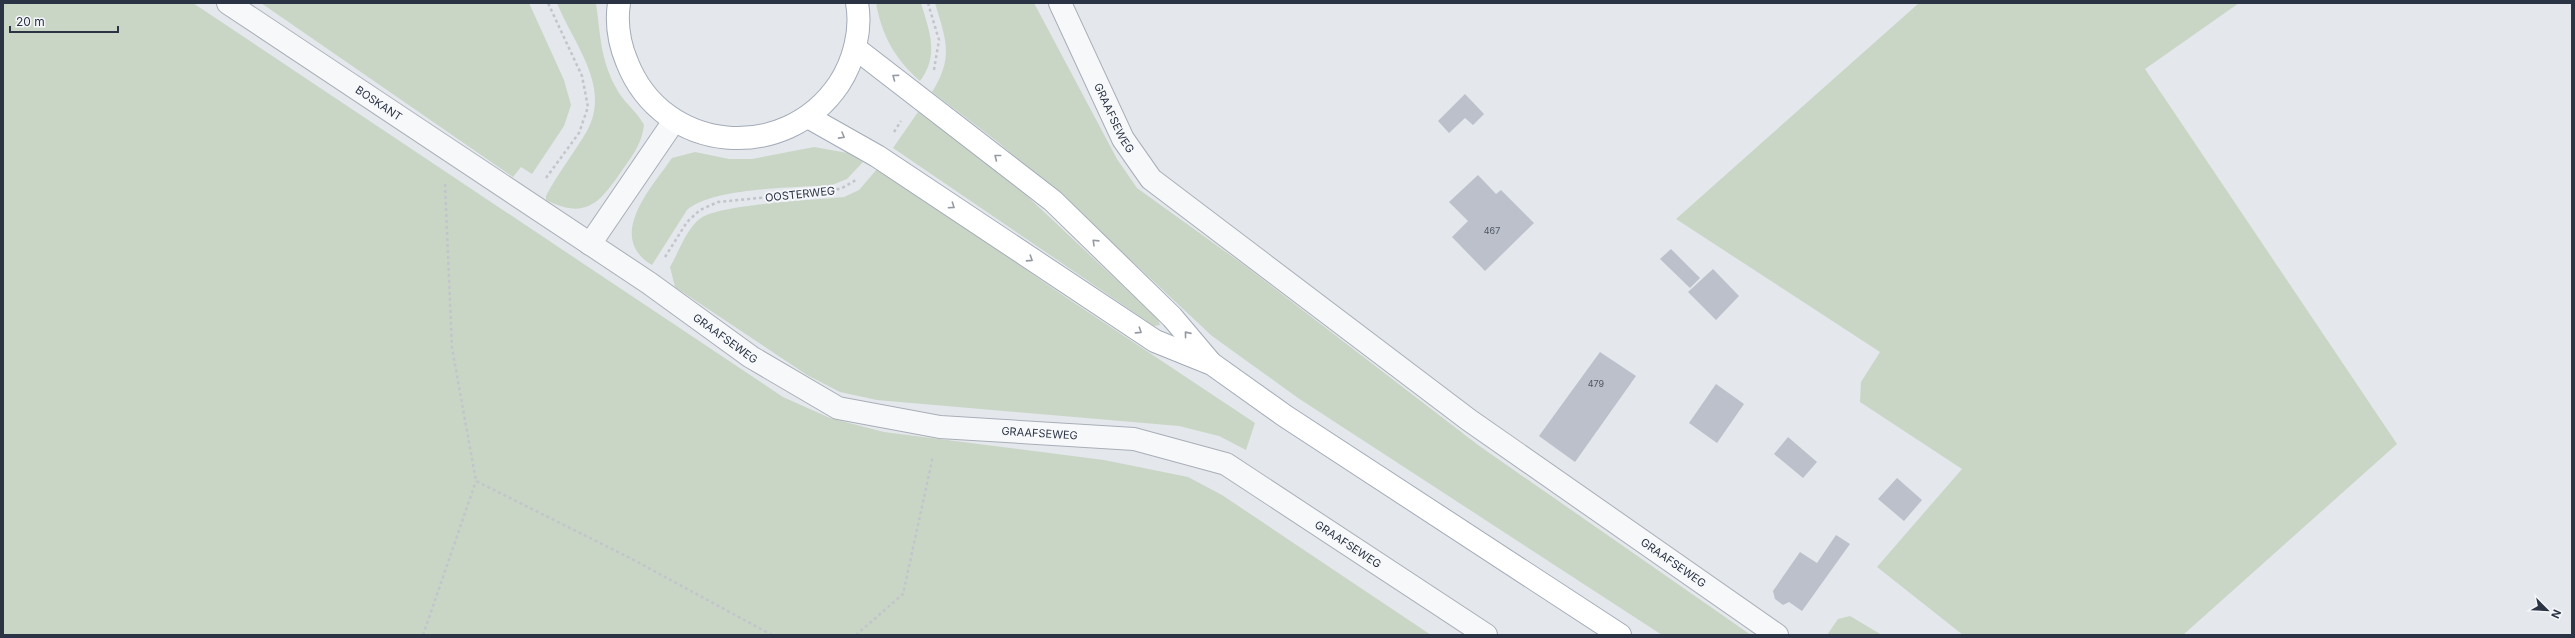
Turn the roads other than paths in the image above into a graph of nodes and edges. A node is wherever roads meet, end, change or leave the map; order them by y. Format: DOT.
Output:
graph roads {
  1 [pos="228,3"];
  2 [pos="619,3"];
  3 [pos="857,3"];
  4 [pos="1060,3"];
  5 [pos="855,48"];
  6 [pos="808,117"];
  7 [pos="674,121"];
  8 [pos="590,244"];
  9 [pos="1212,364"];
  10 [pos="1486,635"];
  11 [pos="1620,635"];
  12 [pos="1777,635"];
  1 -- 8 [label="street, BOSKANT"];
  2 -- 7 [label="main road"];
  3 -- 5 [label="main road"];
  4 -- 12 [label="street, GRAAFSEWEG"];
  5 -- 6 [label="main road"];
  9 -- 5 [label="main road, one-way"];
  6 -- 7 [label="main road"];
  6 -- 9 [label="main road, one-way"];
  7 -- 8 [label="street"];
  8 -- 10 [label="street, GRAAFSEWEG"];
  9 -- 11 [label="main road"];
}
